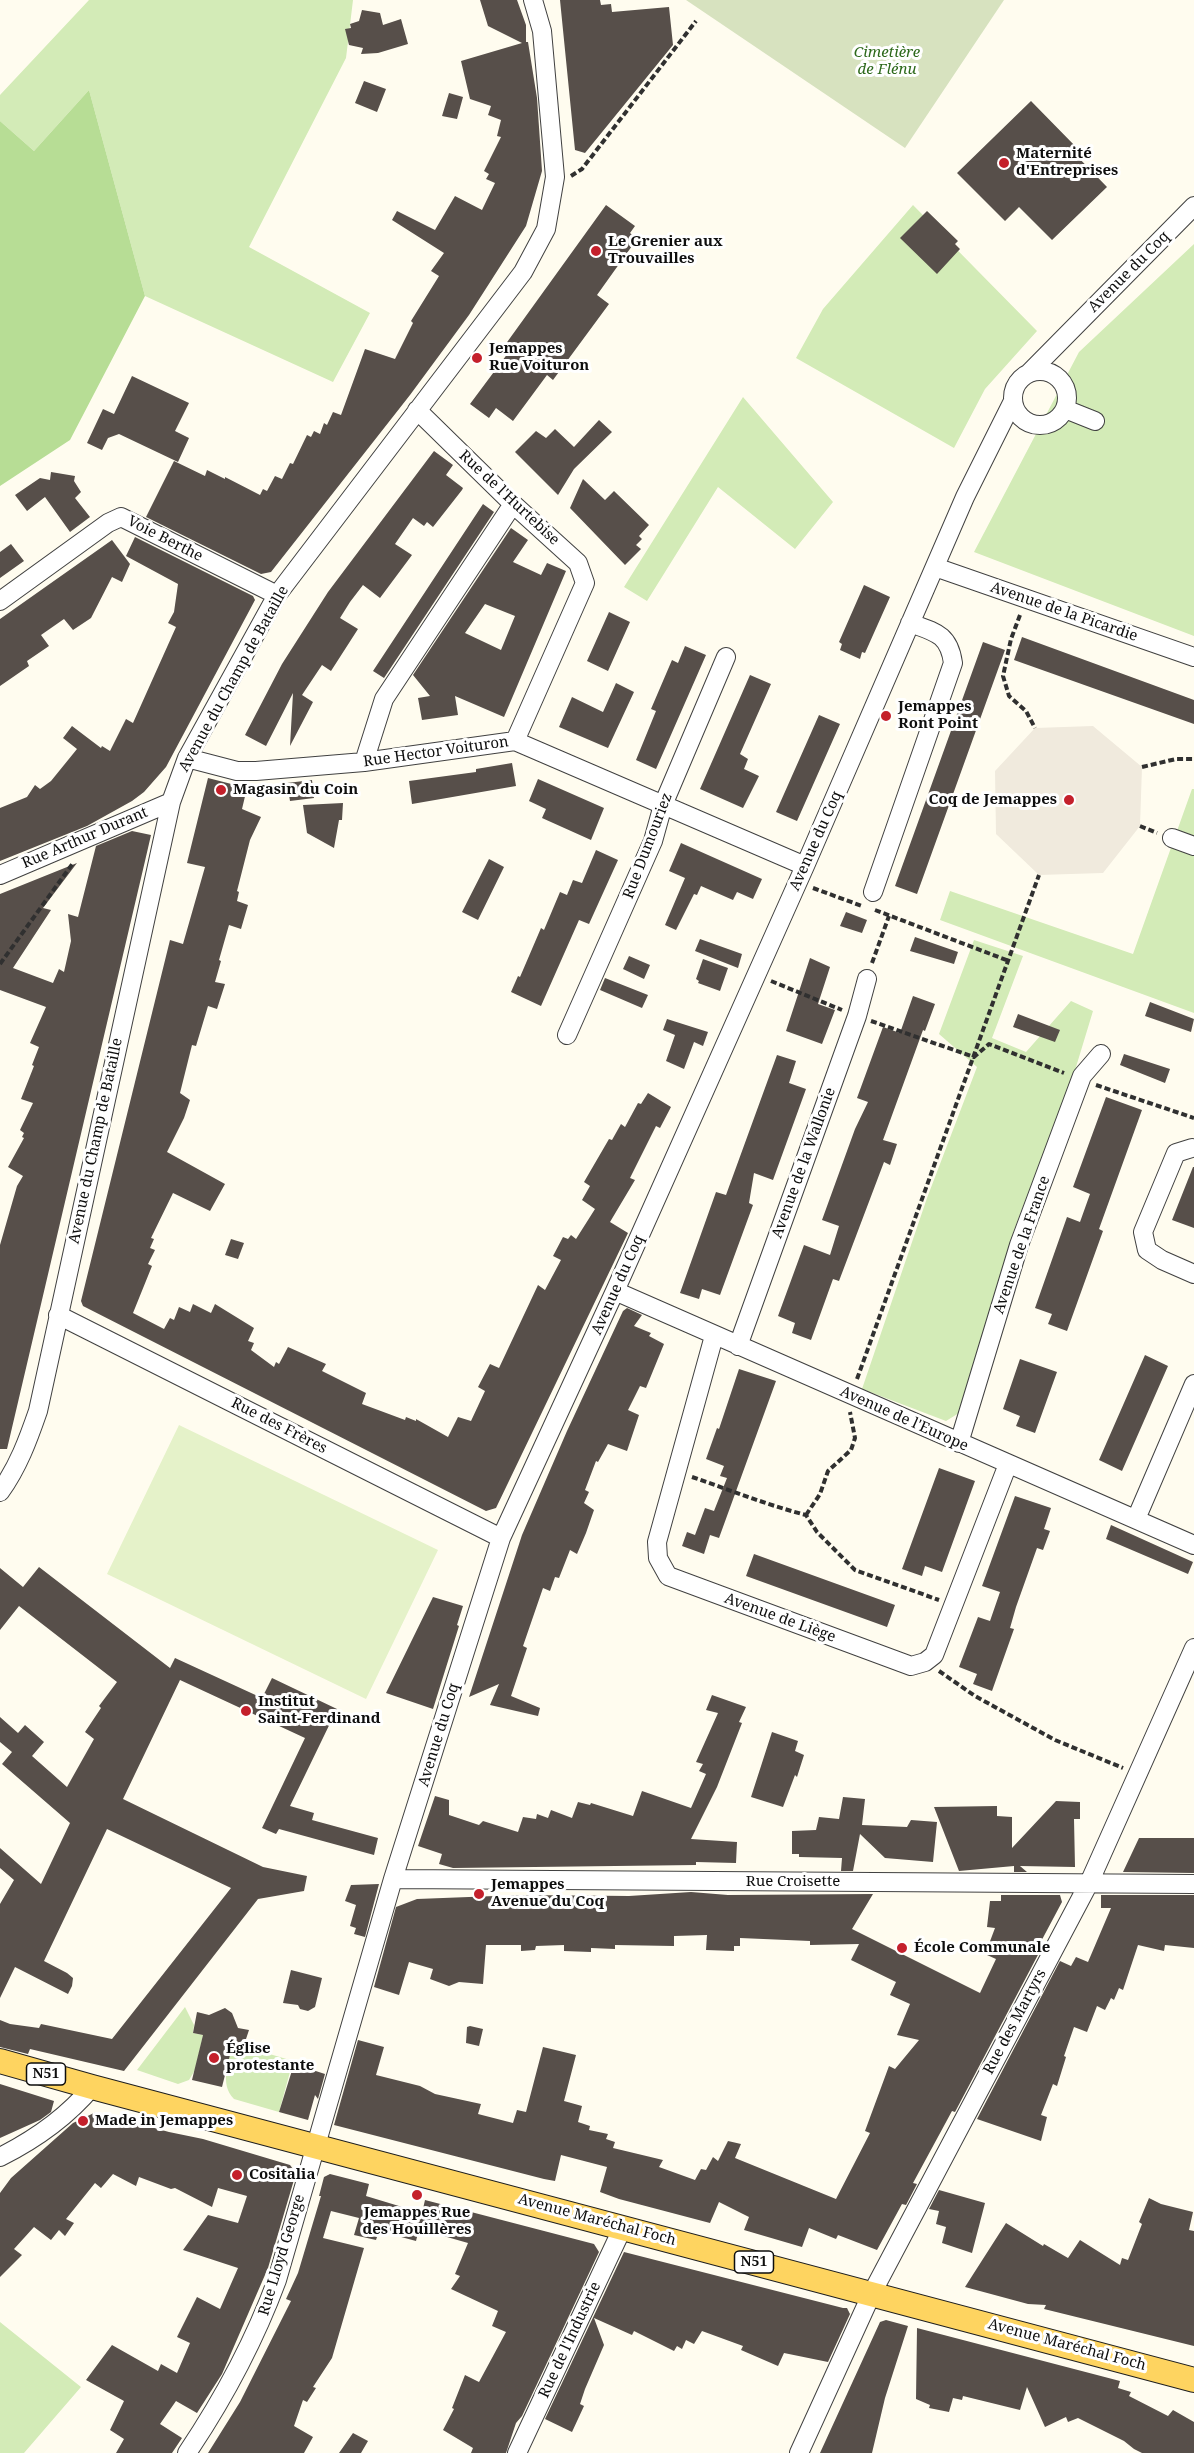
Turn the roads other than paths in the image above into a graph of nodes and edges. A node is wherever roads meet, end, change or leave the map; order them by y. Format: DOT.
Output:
graph roads {
  1 [pos="533,0"];
  2 [pos="1194,206"];
  3 [pos="1064,338"];
  4 [pos="1029,373"];
  5 [pos="1063,384"];
  6 [pos="1012,403"];
  7 [pos="1065,409"];
  8 [pos="417,410"];
  9 [pos="1095,421"];
  10 [pos="1037,425"];
  11 [pos="988,447"];
  12 [pos="513,504"];
  13 [pos="934,567"];
  14 [pos="277,595"];
  15 [pos="0,601"];
  16 [pos="910,623"];
  17 [pos="726,657"];
  18 [pos="1194,657"];
  19 [pos="515,741"];
  20 [pos="188,758"];
  21 [pos="364,762"];
  22 [pos="171,802"];
  23 [pos="663,805"];
  24 [pos="1172,838"];
  25 [pos="1194,846"];
  26 [pos="801,874"];
  27 [pos="0,875"];
  28 [pos="873,892"];
  29 [pos="867,979"];
  30 [pos="567,1035"];
  31 [pos="1101,1054"];
  32 [pos="1194,1147"];
  33 [pos="1194,1274"];
  34 [pos="615,1291"];
  35 [pos="58,1314"];
  36 [pos="714,1336"];
  37 [pos="738,1346"];
  38 [pos="1194,1384"];
  39 [pos="959,1443"];
  40 [pos="1008,1464"];
  41 [pos="0,1492"];
  42 [pos="1136,1519"];
  43 [pos="501,1538"];
  44 [pos="1194,1545"];
  45 [pos="1194,1648"];
  46 [pos="393,1879"];
  47 [pos="1089,1883"];
  48 [pos="1194,1884"];
  49 [pos="0,2061"];
  50 [pos="92,2087"];
  51 [pos="314,2146"];
  52 [pos="0,2158"];
  53 [pos="623,2227"];
  54 [pos="872,2293"];
  55 [pos="1194,2380"];
  56 [pos="187,2453"];
  57 [pos="517,2453"];
  58 [pos="799,2453"];
  1 -- 8 [label="street, Avenue du Champ de Bataille"];
  2 -- 3 [label="street, Avenue du Coq"];
  3 -- 4 [label="street, Avenue du Coq"];
  3 -- 5 [label="street"];
  4 -- 5 [label="street"];
  4 -- 6 [label="street"];
  5 -- 7 [label="street"];
  6 -- 10 [label="street"];
  6 -- 11 [label="street, Avenue du Coq"];
  7 -- 9 [label="street"];
  7 -- 10 [label="street"];
  8 -- 12 [label="street, Rue de l'Hurtebise"];
  8 -- 14 [label="street, Avenue du Champ de Bataille"];
  10 -- 11 [label="street"];
  11 -- 13 [label="street, Avenue du Coq"];
  12 -- 19 [label="street, Rue de l'Hurtebise"];
  12 -- 21 [label="street"];
  13 -- 16 [label="street, Avenue du Coq"];
  13 -- 18 [label="street, Avenue de la Picardie"];
  14 -- 15 [label="street, Voie Berthe"];
  14 -- 20 [label="street, Avenue du Champ de Bataille"];
  16 -- 26 [label="street, Avenue du Coq"];
  16 -- 28 [label="street"];
  17 -- 23 [label="street, Rue Dumouriez"];
  19 -- 21 [label="street, Rue Hector Voituron"];
  19 -- 23 [label="street, Rue Hector Voituron"];
  20 -- 21 [label="street, Rue Hector Voituron"];
  20 -- 22 [label="street, Avenue du Champ de Bataille"];
  22 -- 27 [label="street, Rue Arthur Durant"];
  22 -- 35 [label="street, Avenue du Champ de Bataille"];
  23 -- 26 [label="street, Rue Hector Voituron"];
  23 -- 30 [label="street, Rue Dumouriez"];
  24 -- 25 [label="street"];
  26 -- 34 [label="street, Avenue du Coq"];
  29 -- 37 [label="street, Avenue de la Wallonie"];
  31 -- 39 [label="street, Avenue de la France"];
  32 -- 33 [label="street"];
  34 -- 36 [label="street, Avenue de l'Europe"];
  34 -- 43 [label="street, Avenue du Coq"];
  35 -- 41 [label="street, Avenue du Champ de Bataille"];
  35 -- 43 [label="street, Rue des Frères"];
  36 -- 37 [label="street, Avenue de l'Europe"];
  36 -- 40 [label="street, Avenue de Liège"];
  37 -- 39 [label="street, Avenue de l'Europe"];
  38 -- 42 [label="street"];
  39 -- 40 [label="street, Avenue de l'Europe"];
  40 -- 42 [label="street, Avenue de l'Europe"];
  42 -- 44 [label="street, Avenue de l'Europe"];
  43 -- 46 [label="street, Avenue du Coq"];
  45 -- 47 [label="street, Rue des Martyrs"];
  46 -- 47 [label="street, Rue Croisette"];
  46 -- 51 [label="street, Avenue du Coq"];
  47 -- 48 [label="street, Rue Croisette"];
  47 -- 54 [label="street, Rue des Martyrs"];
  49 -- 50 [label="main road, Avenue Maréchal Foch / N51"];
  50 -- 51 [label="main road, Avenue Maréchal Foch / N51"];
  50 -- 52 [label="street"];
  51 -- 53 [label="main road, Avenue Maréchal Foch / N51"];
  51 -- 56 [label="street, Rue Lloyd George"];
  53 -- 54 [label="main road, Avenue Maréchal Foch / N51"];
  53 -- 57 [label="street, Rue de l'Industrie"];
  54 -- 55 [label="main road, Avenue Maréchal Foch / N51"];
  54 -- 58 [label="street, Rue des Martyrs"];
}
